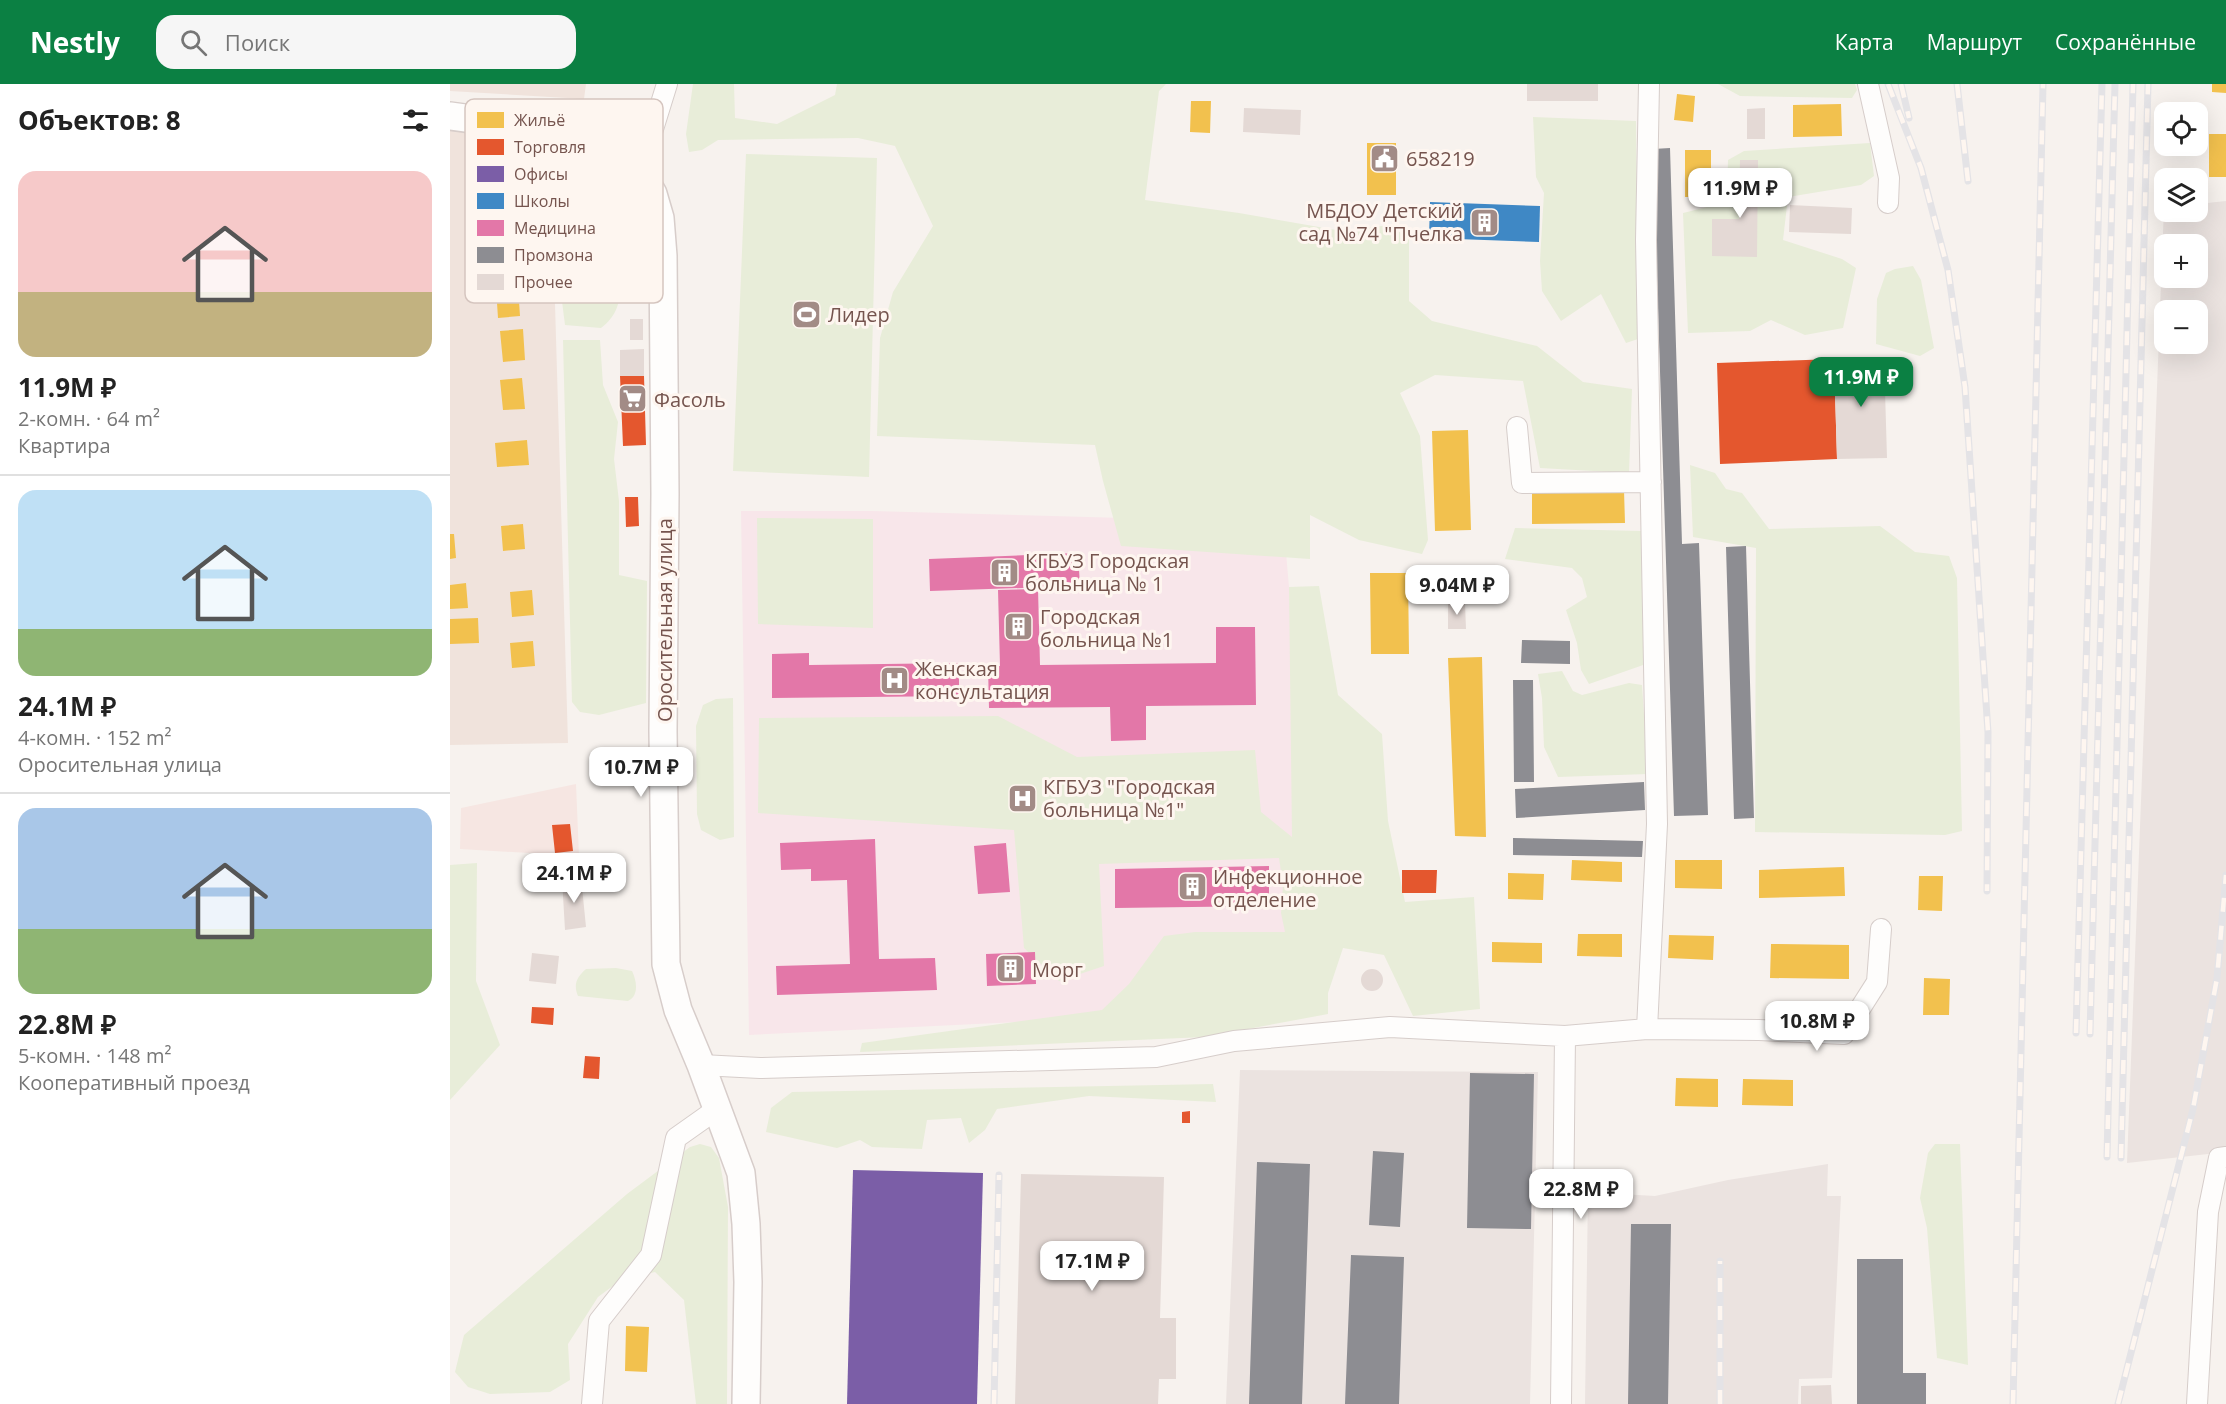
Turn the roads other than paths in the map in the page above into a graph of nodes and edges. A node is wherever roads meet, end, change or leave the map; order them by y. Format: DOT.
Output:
graph roads {
  1 [pos="667,84"];
  2 [pos="1649,84"];
  3 [pos="1868,84"];
  4 [pos="662,99"];
  5 [pos="450,116"];
  6 [pos="465,118"];
  7 [pos="1888,203"];
  8 [pos="663,256"];
  9 [pos="1517,427"];
  10 [pos="1651,482"];
  11 [pos="1881,928"];
  12 [pos="1647,1029"];
  13 [pos="1565,1036"];
  14 [pos="700,1065"];
  15 [pos="717,1109"];
  16 [pos="2222,1157"];
  17 [pos="591,1404"];
  18 [pos="746,1404"];
  19 [pos="1561,1404"];
  20 [pos="2197,1404"];
  1 -- 4 [label="street"];
  2 -- 10 [label="street"];
  3 -- 7 [label="street"];
  5 -- 6 [label="main road"];
  8 -- 14 [label="main road, Оросительная улица"];
  9 -- 10 [label="street"];
  10 -- 12 [label="street"];
  11 -- 12 [label="street"];
  12 -- 13 [label="street"];
  13 -- 14 [label="street"];
  13 -- 19 [label="street"];
  14 -- 15 [label="main road, Оросительная улица"];
  15 -- 17 [label="street"];
  15 -- 18 [label="main road, Оросительная улица"];
  16 -- 20 [label="street"];
}
